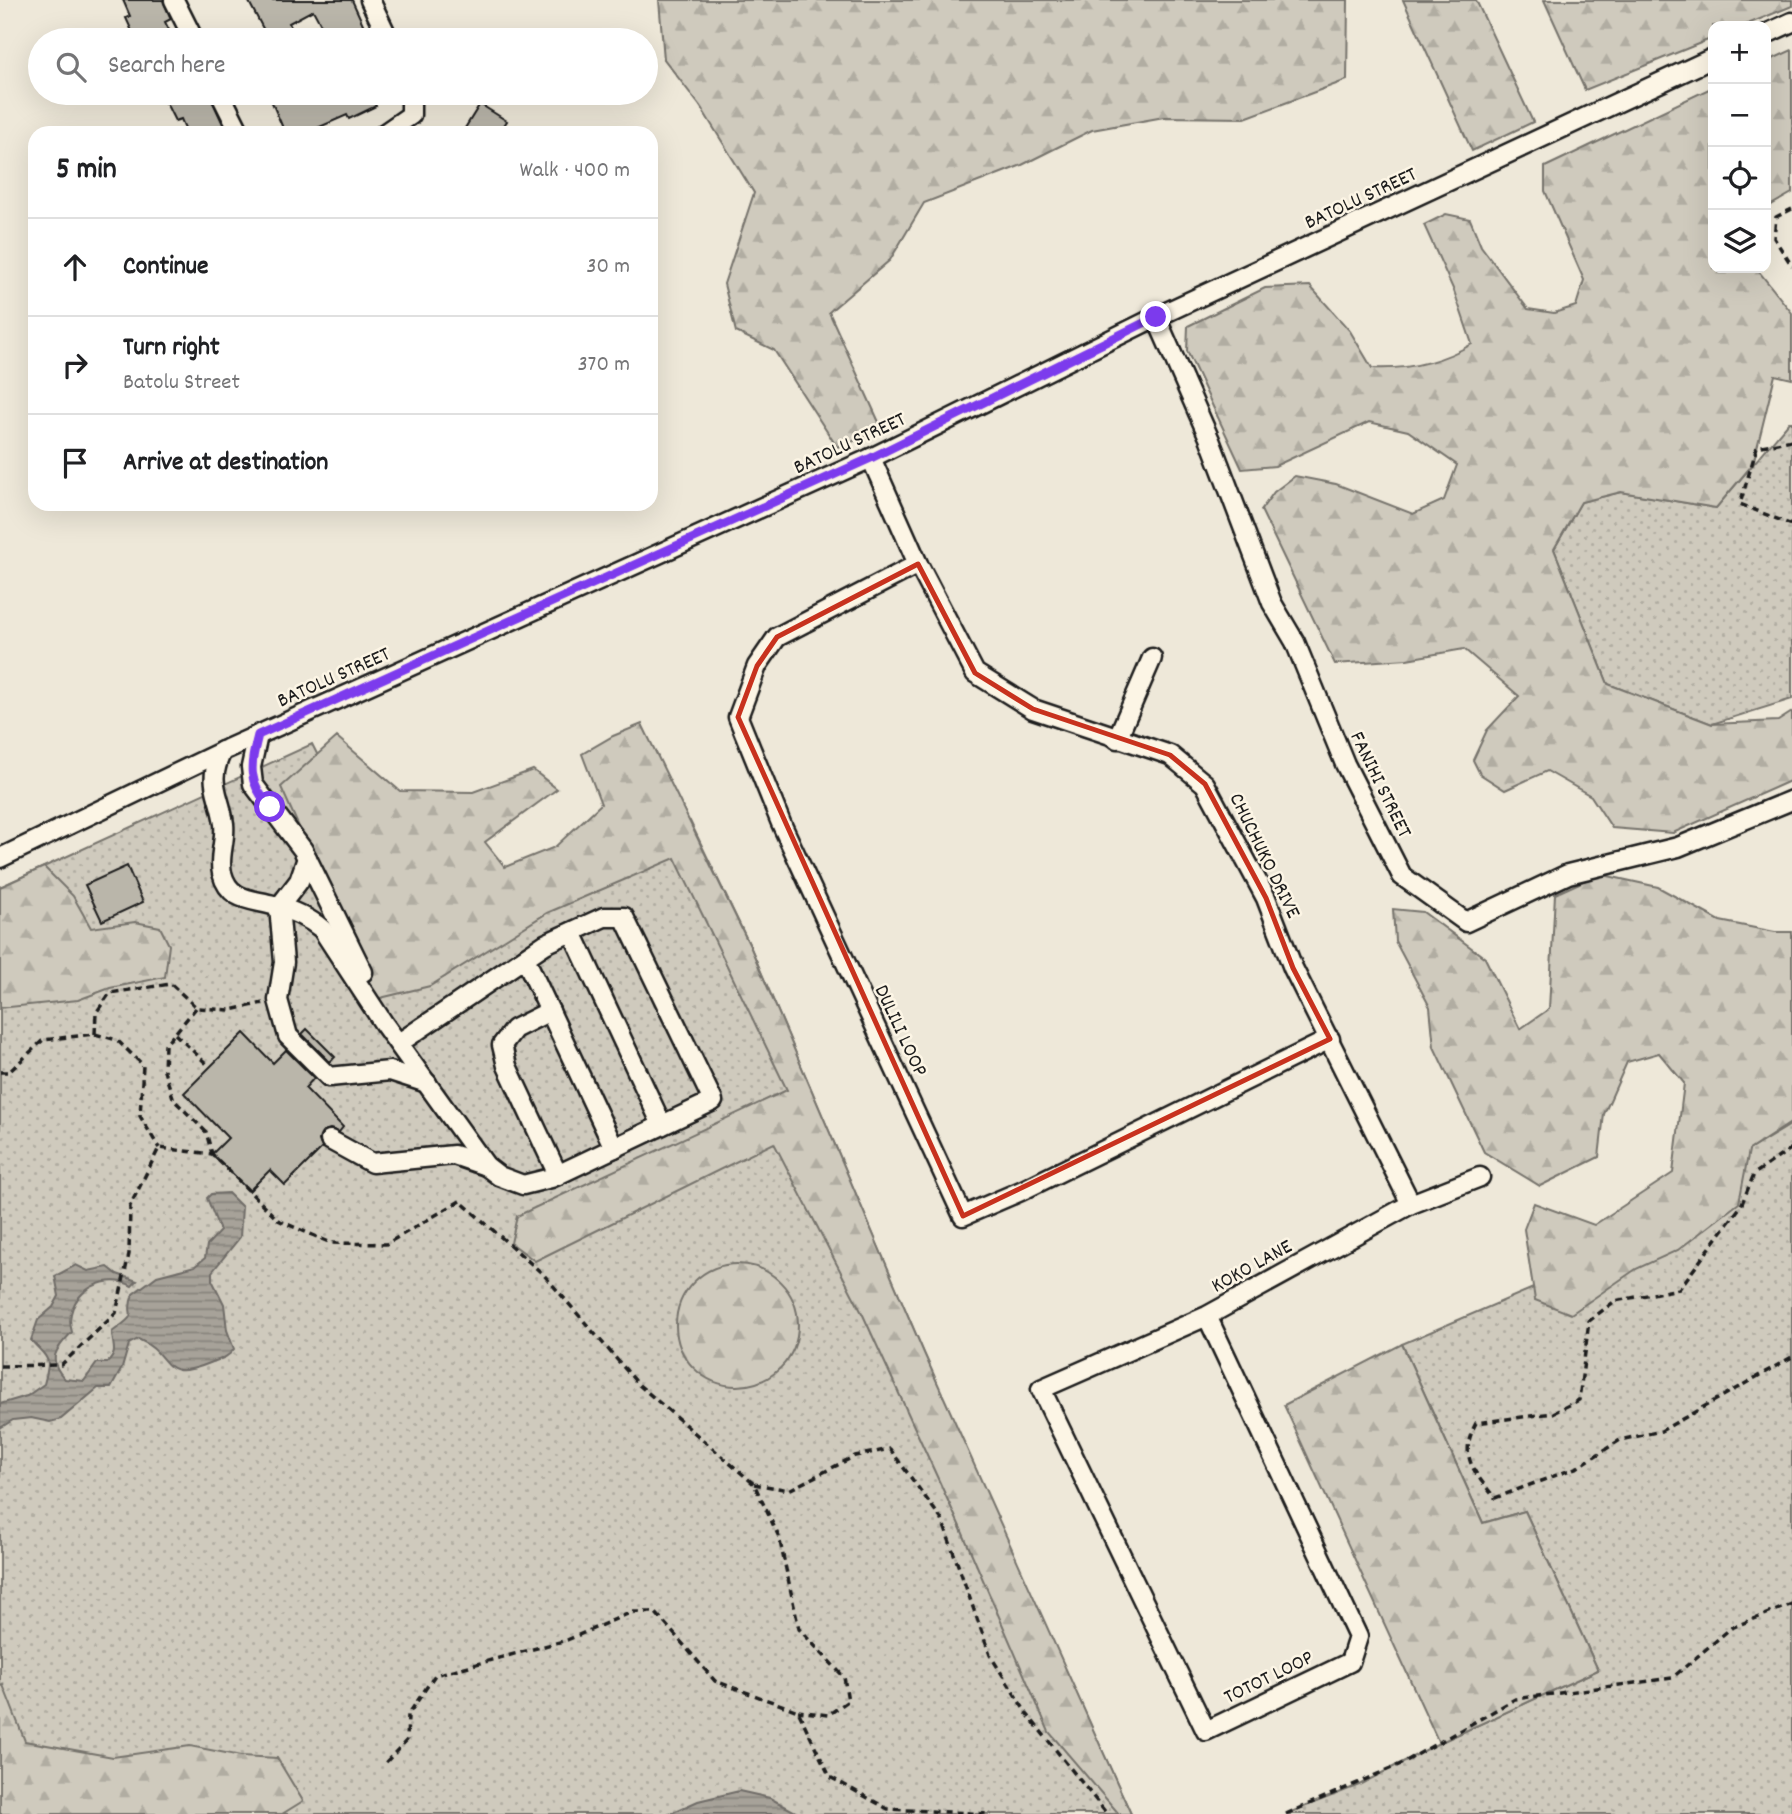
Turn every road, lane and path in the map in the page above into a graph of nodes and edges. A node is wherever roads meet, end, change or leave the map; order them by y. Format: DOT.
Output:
graph roads {
  1 [pos="174,0"];
  2 [pos="370,0"];
  3 [pos="1792,22"];
  4 [pos="188,28"];
  5 [pos="383,28"];
  6 [pos="1771,32"];
  7 [pos="1708,60"];
  8 [pos="226,105"];
  9 [pos="411,105"];
  10 [pos="236,126"];
  11 [pos="395,126"];
  12 [pos="1792,209"];
  13 [pos="1792,266"];
  14 [pos="1156,317"];
  15 [pos="1792,440"];
  16 [pos="871,458"];
  17 [pos="1792,525"];
  18 [pos="918,564"];
  19 [pos="1152,658"];
  20 [pos="258,735"];
  21 [pos="1117,739"];
  22 [pos="222,751"];
  23 [pos="1792,800"];
  24 [pos="0,859"];
  25 [pos="307,859"];
  26 [pos="279,907"];
  27 [pos="572,932"];
  28 [pos="525,958"];
  29 [pos="278,1000"];
  30 [pos="197,1008"];
  31 [pos="550,1011"];
  32 [pos="95,1034"];
  33 [pos="175,1034"];
  34 [pos="1330,1039"];
  35 [pos="402,1048"];
  36 [pos="210,1067"];
  37 [pos="0,1072"];
  38 [pos="427,1083"];
  39 [pos="662,1125"];
  40 [pos="330,1140"];
  41 [pos="1792,1147"];
  42 [pos="159,1148"];
  43 [pos="614,1148"];
  44 [pos="212,1154"];
  45 [pos="486,1166"];
  46 [pos="558,1175"];
  47 [pos="1480,1178"];
  48 [pos="1410,1204"];
  49 [pos="1207,1315"];
  50 [pos="1792,1357"];
  51 [pos="0,1366"];
  52 [pos="1041,1389"];
  53 [pos="754,1484"];
  54 [pos="1792,1604"];
  55 [pos="798,1711"];
  56 [pos="386,1762"];
  57 [pos="991,1814"];
  58 [pos="1107,1814"];
  59 [pos="1286,1814"];
  1 -- 4 [label="street"];
  2 -- 5 [label="street"];
  3 -- 6 [label="street"];
  7 -- 14 [label="street, BATOLU STREET"];
  8 -- 10 [label="street"];
  9 -- 11 [label="street"];
  12 -- 13 [label="path"];
  14 -- 16 [label="street, BATOLU STREET"];
  14 -- 23 [label="street, FANIHI STREET"];
  15 -- 17 [label="path"];
  16 -- 18 [label="street, CHUCHUKO DRIVE"];
  16 -- 20 [label="street, BATOLU STREET"];
  18 -- 21 [label="street, CHUCHUKO DRIVE"];
  18 -- 34 [label="street, DULILI LOOP"];
  19 -- 21 [label="street"];
  20 -- 22 [label="street, BATOLU STREET"];
  20 -- 25 [label="street"];
  21 -- 34 [label="street, CHUCHUKO DRIVE"];
  22 -- 24 [label="street, BATOLU STREET"];
  22 -- 26 [label="street"];
  25 -- 26 [label="street"];
  25 -- 35 [label="street"];
  26 -- 29 [label="street"];
  26 -- 35 [label="street"];
  27 -- 28 [label="street"];
  27 -- 39 [label="street"];
  27 -- 39 [label="street"];
  28 -- 31 [label="street"];
  28 -- 35 [label="street"];
  29 -- 30 [label="path"];
  29 -- 38 [label="street"];
  30 -- 32 [label="path"];
  30 -- 33 [label="path"];
  31 -- 43 [label="street"];
  31 -- 46 [label="street"];
  32 -- 37 [label="path"];
  32 -- 42 [label="path"];
  33 -- 36 [label="path"];
  33 -- 44 [label="path"];
  34 -- 48 [label="street, CHUCHUKO DRIVE"];
  35 -- 38 [label="street"];
  38 -- 45 [label="street"];
  39 -- 43 [label="street"];
  40 -- 45 [label="street"];
  41 -- 50 [label="path"];
  42 -- 44 [label="path"];
  42 -- 51 [label="path"];
  43 -- 46 [label="street"];
  44 -- 53 [label="path"];
  45 -- 46 [label="street"];
  47 -- 48 [label="street, KOKO LANE"];
  48 -- 49 [label="street, KOKO LANE"];
  49 -- 52 [label="street, KOKO LANE"];
  49 -- 52 [label="street, TOTOT LOOP"];
  53 -- 55 [label="path"];
  53 -- 58 [label="path"];
  54 -- 59 [label="path"];
  55 -- 56 [label="path"];
  55 -- 57 [label="path"];
}
